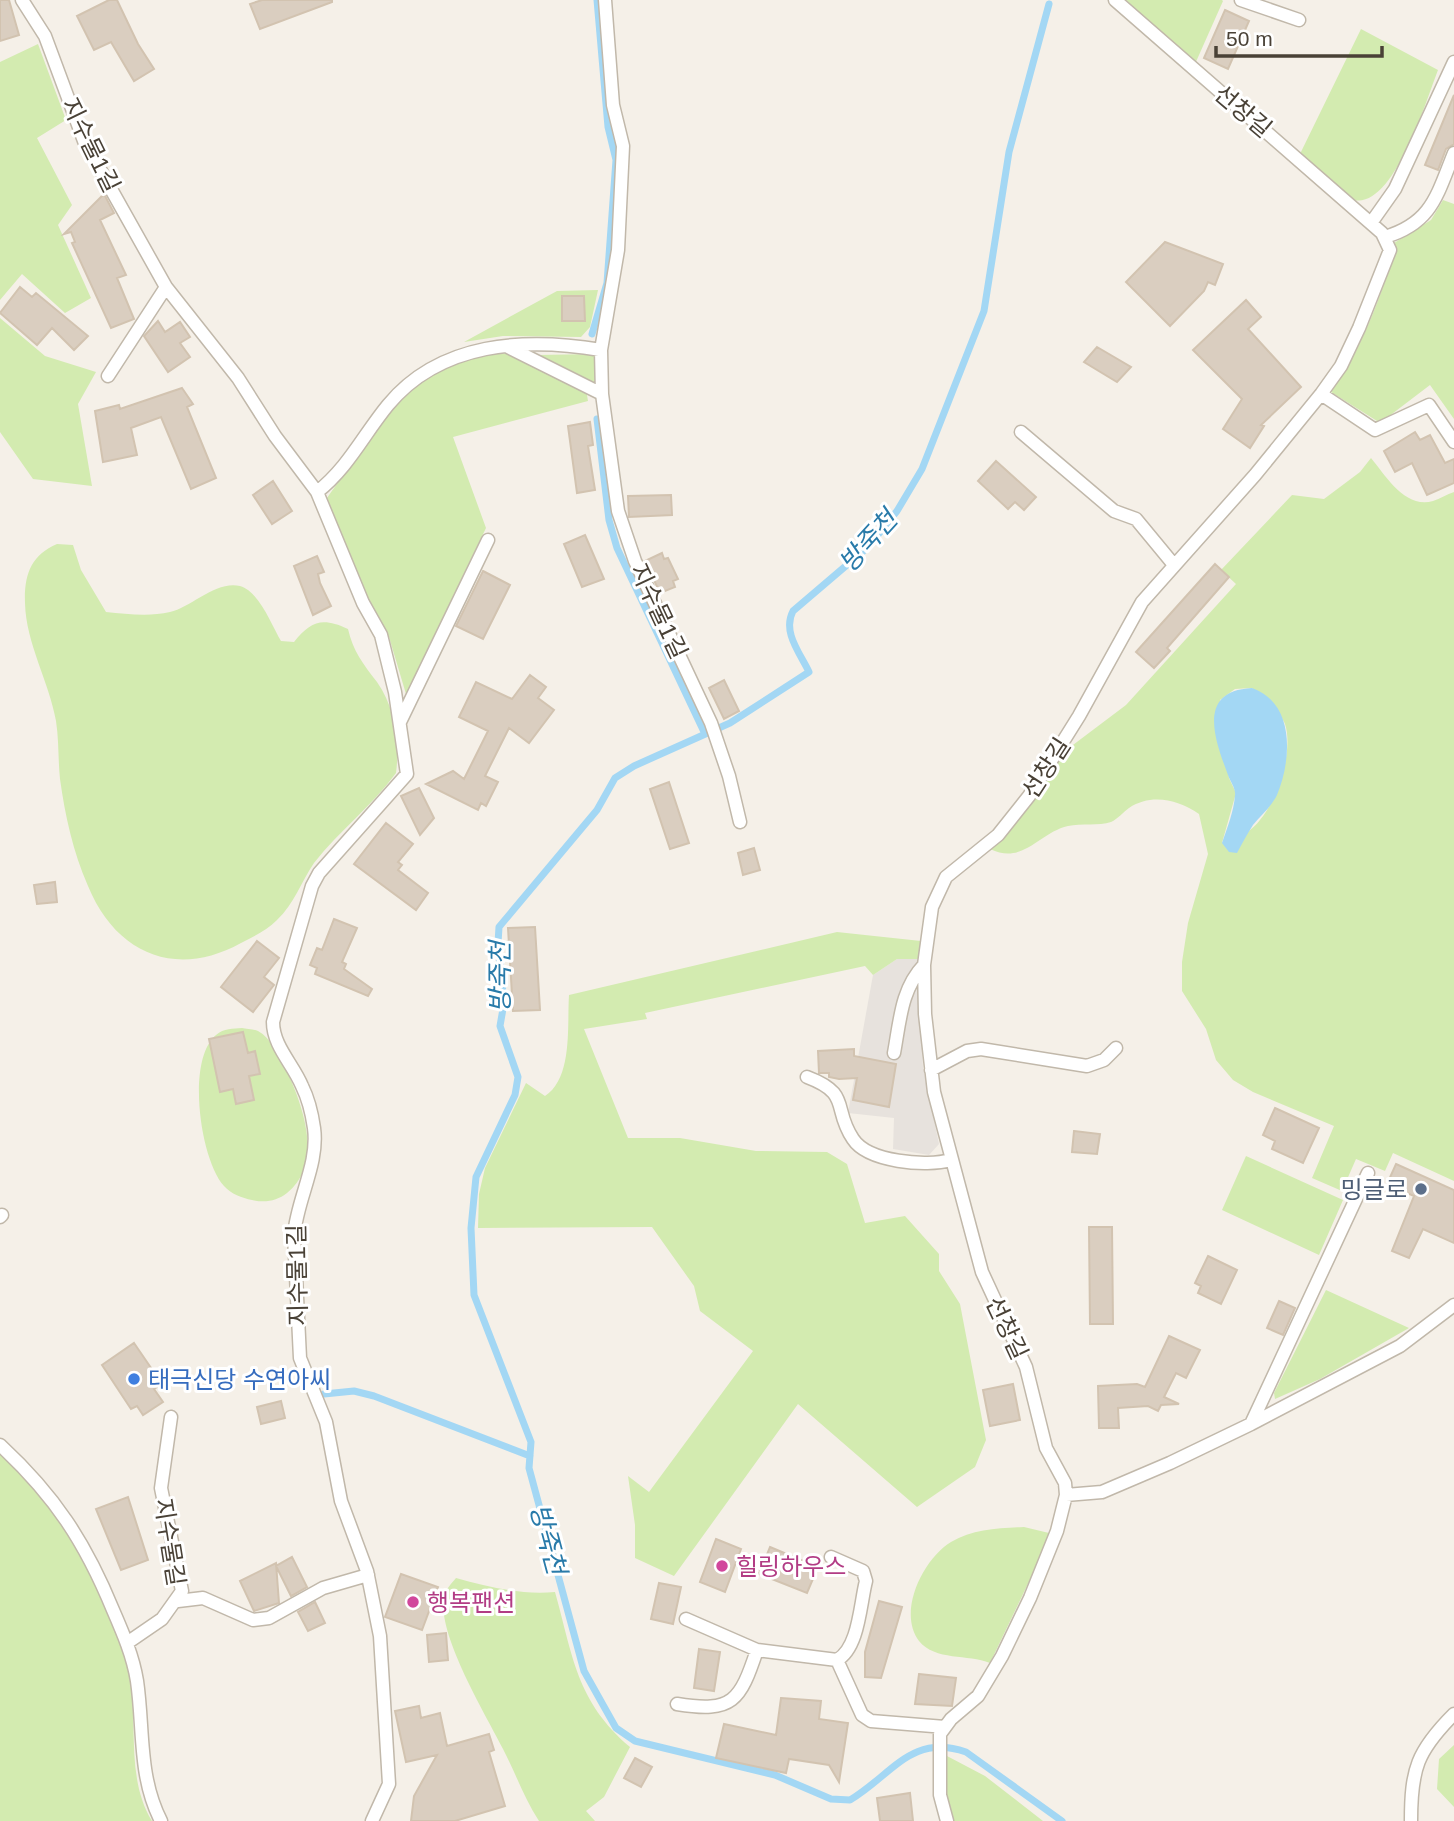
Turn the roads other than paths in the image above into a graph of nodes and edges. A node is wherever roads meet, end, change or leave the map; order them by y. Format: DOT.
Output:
graph roads {
  1 [pos="22,0"];
  2 [pos="605,0"];
  3 [pos="1115,0"];
  4 [pos="1241,0"];
  5 [pos="1299,20"];
  6 [pos="1454,62"];
  7 [pos="1454,153"];
  8 [pos="1371,223"];
  9 [pos="1385,237"];
  10 [pos="166,287"];
  11 [pos="508,346"];
  12 [pos="601,350"];
  13 [pos="108,376"];
  14 [pos="601,394"];
  15 [pos="1321,394"];
  16 [pos="1021,432"];
  17 [pos="1454,442"];
  18 [pos="317,492"];
  19 [pos="488,540"];
  20 [pos="1174,565"];
  21 [pos="400,722"];
  22 [pos="740,822"];
  23 [pos="925,965"];
  24 [pos="1116,1048"];
  25 [pos="894,1052"];
  26 [pos="931,1070"];
  27 [pos="807,1077"];
  28 [pos="951,1160"];
  29 [pos="1368,1173"];
  30 [pos="1454,1305"];
  31 [pos="172,1417"];
  32 [pos="1251,1424"];
  33 [pos="0,1446"];
  34 [pos="1066,1495"];
  35 [pos="831,1557"];
  36 [pos="368,1575"];
  37 [pos="178,1601"];
  38 [pos="686,1619"];
  39 [pos="127,1643"];
  40 [pos="757,1650"];
  41 [pos="837,1660"];
  42 [pos="677,1704"];
  43 [pos="1454,1714"];
  44 [pos="942,1730"];
  45 [pos="161,1821"];
  46 [pos="372,1821"];
  47 [pos="947,1821"];
  48 [pos="1411,1821"];
  1 -- 10 [label="lane, 지수물1길"];
  2 -- 12 [label="lane, 지수물1길"];
  3 -- 8 [label="lane, 선창길"];
  4 -- 5 [label="lane"];
  6 -- 8 [label="lane"];
  7 -- 9 [label="lane"];
  8 -- 9 [label="lane, 선창길"];
  9 -- 15 [label="lane, 선창길"];
  10 -- 13 [label="lane"];
  10 -- 18 [label="lane, 지수물1길"];
  11 -- 12 [label="lane"];
  11 -- 14 [label="lane"];
  11 -- 18 [label="lane"];
  12 -- 14 [label="lane, 지수물1길"];
  14 -- 22 [label="lane, 지수물1길"];
  15 -- 17 [label="lane"];
  15 -- 20 [label="lane, 선창길"];
  16 -- 20 [label="lane"];
  18 -- 21 [label="lane, 지수물1길"];
  19 -- 21 [label="lane"];
  20 -- 23 [label="lane, 선창길"];
  21 -- 36 [label="lane, 지수물1길"];
  23 -- 25 [label="lane, 선창길"];
  23 -- 26 [label="lane, 선창길"];
  24 -- 26 [label="lane"];
  26 -- 28 [label="lane, 선창길"];
  27 -- 28 [label="lane"];
  28 -- 34 [label="lane, 선창길"];
  29 -- 32 [label="lane"];
  30 -- 32 [label="lane"];
  31 -- 37 [label="lane, 지수물길"];
  32 -- 34 [label="lane"];
  33 -- 39 [label="lane"];
  34 -- 44 [label="lane"];
  35 -- 41 [label="lane"];
  36 -- 37 [label="lane"];
  36 -- 46 [label="lane, 지수물1길"];
  37 -- 39 [label="lane, 지수물길"];
  38 -- 40 [label="lane"];
  39 -- 45 [label="lane"];
  40 -- 41 [label="lane"];
  40 -- 42 [label="lane"];
  41 -- 44 [label="lane"];
  43 -- 48 [label="lane"];
  44 -- 47 [label="lane"];
}
